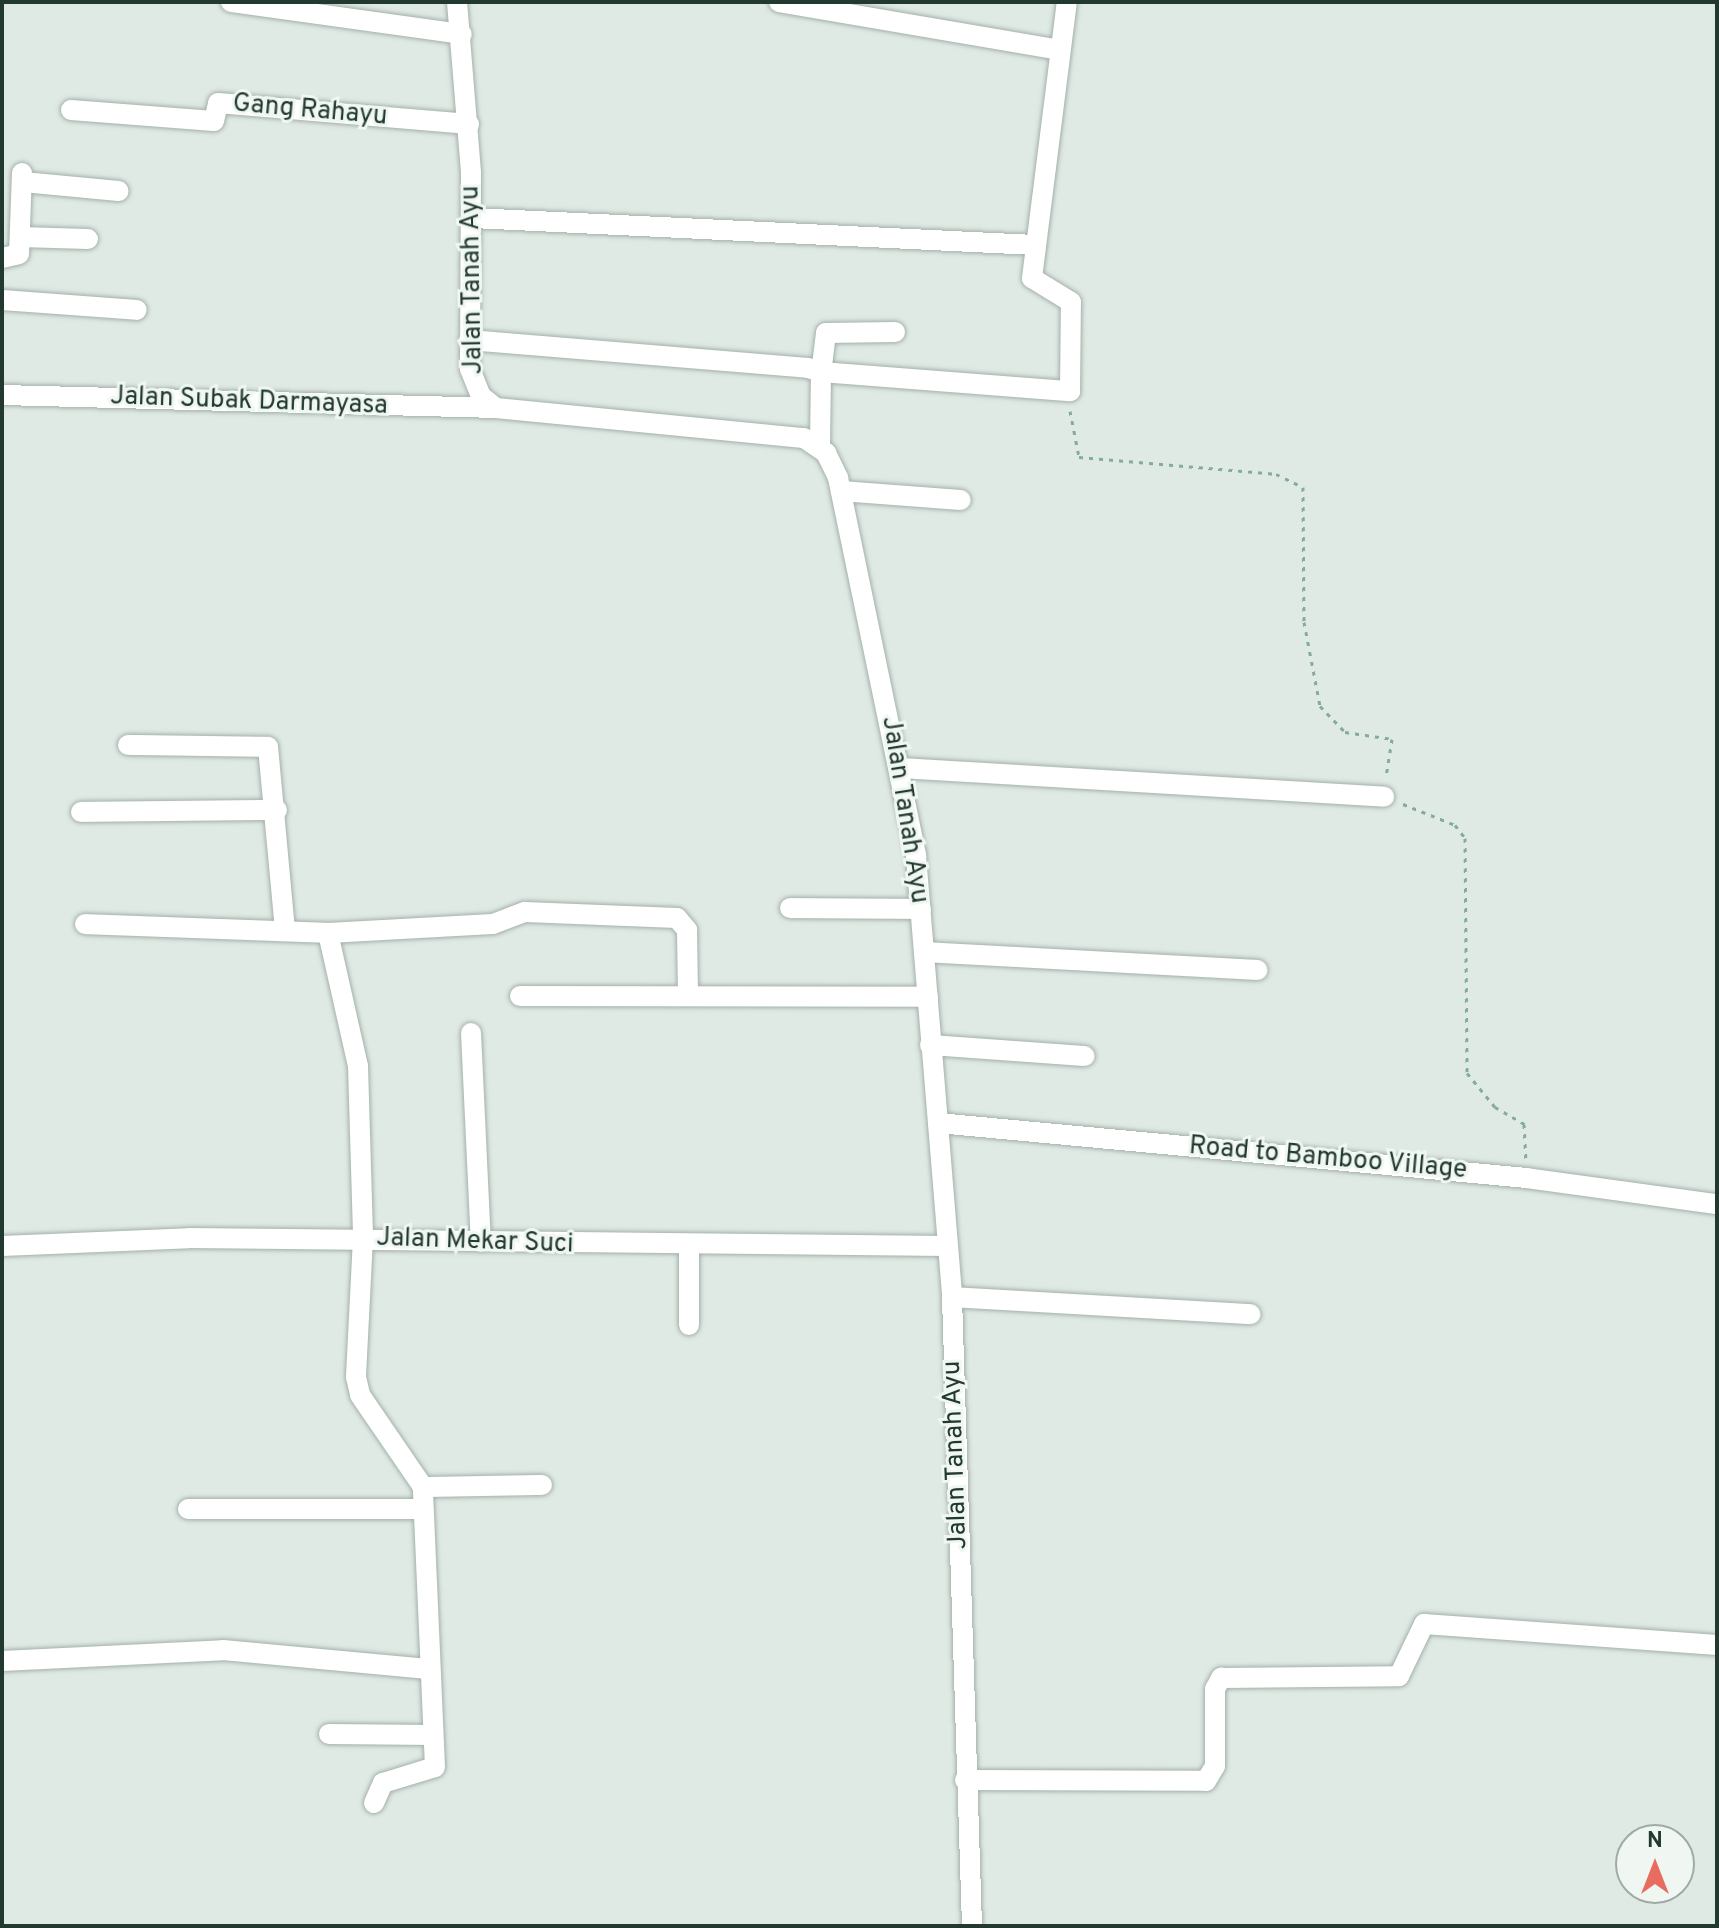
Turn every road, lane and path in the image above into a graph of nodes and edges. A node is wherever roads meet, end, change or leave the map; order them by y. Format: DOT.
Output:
graph roads {
  1 [pos="231,2"];
  2 [pos="457,2"];
  3 [pos="779,2"];
  4 [pos="1067,2"];
  5 [pos="817,5"];
  6 [pos="462,34"];
  7 [pos="1060,50"];
  8 [pos="71,110"];
  9 [pos="469,124"];
  10 [pos="119,191"];
  11 [pos="473,218"];
  12 [pos="20,237"];
  13 [pos="88,239"];
  14 [pos="1036,245"];
  15 [pos="2,258"];
  16 [pos="2,300"];
  17 [pos="137,310"];
  18 [pos="895,332"];
  19 [pos="469,340"];
  20 [pos="821,372"];
  21 [pos="1070,391"];
  22 [pos="2,395"];
  23 [pos="496,408"];
  24 [pos="820,446"];
  25 [pos="841,491"];
  26 [pos="961,500"];
  27 [pos="128,745"];
  28 [pos="902,768"];
  29 [pos="1384,797"];
  30 [pos="277,810"];
  31 [pos="81,812"];
  32 [pos="790,908"];
  33 [pos="921,909"];
  34 [pos="85,924"];
  35 [pos="285,929"];
  36 [pos="328,933"];
  37 [pos="924,952"];
  38 [pos="1258,970"];
  39 [pos="520,996"];
  40 [pos="688,996"];
  41 [pos="928,997"];
  42 [pos="471,1033"];
  43 [pos="930,1045"];
  44 [pos="1085,1056"];
  45 [pos="938,1123"];
  46 [pos="1526,1178"];
  47 [pos="1717,1204"];
  48 [pos="363,1238"];
  49 [pos="481,1242"];
  50 [pos="2,1246"];
  51 [pos="947,1246"];
  52 [pos="689,1248"];
  53 [pos="952,1297"];
  54 [pos="1251,1314"];
  55 [pos="689,1325"];
  56 [pos="542,1485"];
  57 [pos="423,1487"];
  58 [pos="188,1509"];
  59 [pos="423,1509"];
  60 [pos="1717,1645"];
  61 [pos="11,1660"];
  62 [pos="428,1669"];
  63 [pos="329,1734"];
  64 [pos="433,1735"];
  65 [pos="965,1780"];
  66 [pos="374,1803"];
  67 [pos="972,1926"];
  1 -- 6 [label="street"];
  2 -- 6 [label="street, Jalan Tanah Ayu"];
  3 -- 5 [label="street"];
  4 -- 7 [label="street"];
  5 -- 7 [label="street"];
  6 -- 9 [label="street, Jalan Tanah Ayu"];
  7 -- 14 [label="street"];
  8 -- 9 [label="street, Gang Rahayu"];
  9 -- 11 [label="street, Jalan Tanah Ayu"];
  10 -- 12 [label="street"];
  11 -- 14 [label="street"];
  11 -- 19 [label="street, Jalan Tanah Ayu"];
  12 -- 13 [label="street"];
  12 -- 15 [label="street"];
  14 -- 21 [label="street"];
  16 -- 17 [label="street"];
  18 -- 20 [label="street"];
  19 -- 20 [label="street"];
  19 -- 23 [label="street, Jalan Tanah Ayu"];
  20 -- 21 [label="street"];
  20 -- 24 [label="street"];
  21 -- 29 [label="path"];
  22 -- 23 [label="street, Jalan Subak Darmayasa"];
  23 -- 24 [label="street, Jalan Tanah Ayu"];
  24 -- 25 [label="street, Jalan Tanah Ayu"];
  25 -- 26 [label="street"];
  25 -- 28 [label="street, Jalan Tanah Ayu"];
  27 -- 30 [label="street"];
  28 -- 29 [label="street"];
  28 -- 33 [label="street, Jalan Tanah Ayu"];
  29 -- 46 [label="path"];
  30 -- 31 [label="street"];
  30 -- 35 [label="street"];
  32 -- 33 [label="street"];
  33 -- 37 [label="street, Jalan Tanah Ayu"];
  34 -- 35 [label="street"];
  35 -- 36 [label="street"];
  36 -- 40 [label="street"];
  36 -- 48 [label="street, Jalan Mekar Suci"];
  37 -- 38 [label="street"];
  37 -- 41 [label="street, Jalan Tanah Ayu"];
  39 -- 40 [label="street"];
  40 -- 41 [label="street"];
  41 -- 43 [label="street, Jalan Tanah Ayu"];
  42 -- 49 [label="street"];
  43 -- 44 [label="street"];
  43 -- 45 [label="street, Jalan Tanah Ayu"];
  45 -- 46 [label="street, Road to Bamboo Village"];
  45 -- 51 [label="street, Jalan Tanah Ayu"];
  46 -- 47 [label="street, Road to Bamboo Village"];
  48 -- 49 [label="street, Jalan Mekar Suci"];
  48 -- 50 [label="street"];
  48 -- 57 [label="street"];
  49 -- 52 [label="street, Jalan Mekar Suci"];
  51 -- 52 [label="street, Jalan Mekar Suci"];
  51 -- 53 [label="street, Jalan Tanah Ayu"];
  52 -- 55 [label="street"];
  53 -- 54 [label="street"];
  53 -- 65 [label="street, Jalan Tanah Ayu"];
  56 -- 57 [label="street"];
  57 -- 59 [label="street"];
  58 -- 59 [label="street"];
  59 -- 62 [label="street"];
  60 -- 65 [label="street"];
  61 -- 62 [label="street"];
  62 -- 64 [label="street"];
  63 -- 64 [label="street"];
  64 -- 66 [label="street"];
  65 -- 67 [label="street, Jalan Tanah Ayu"];
}
